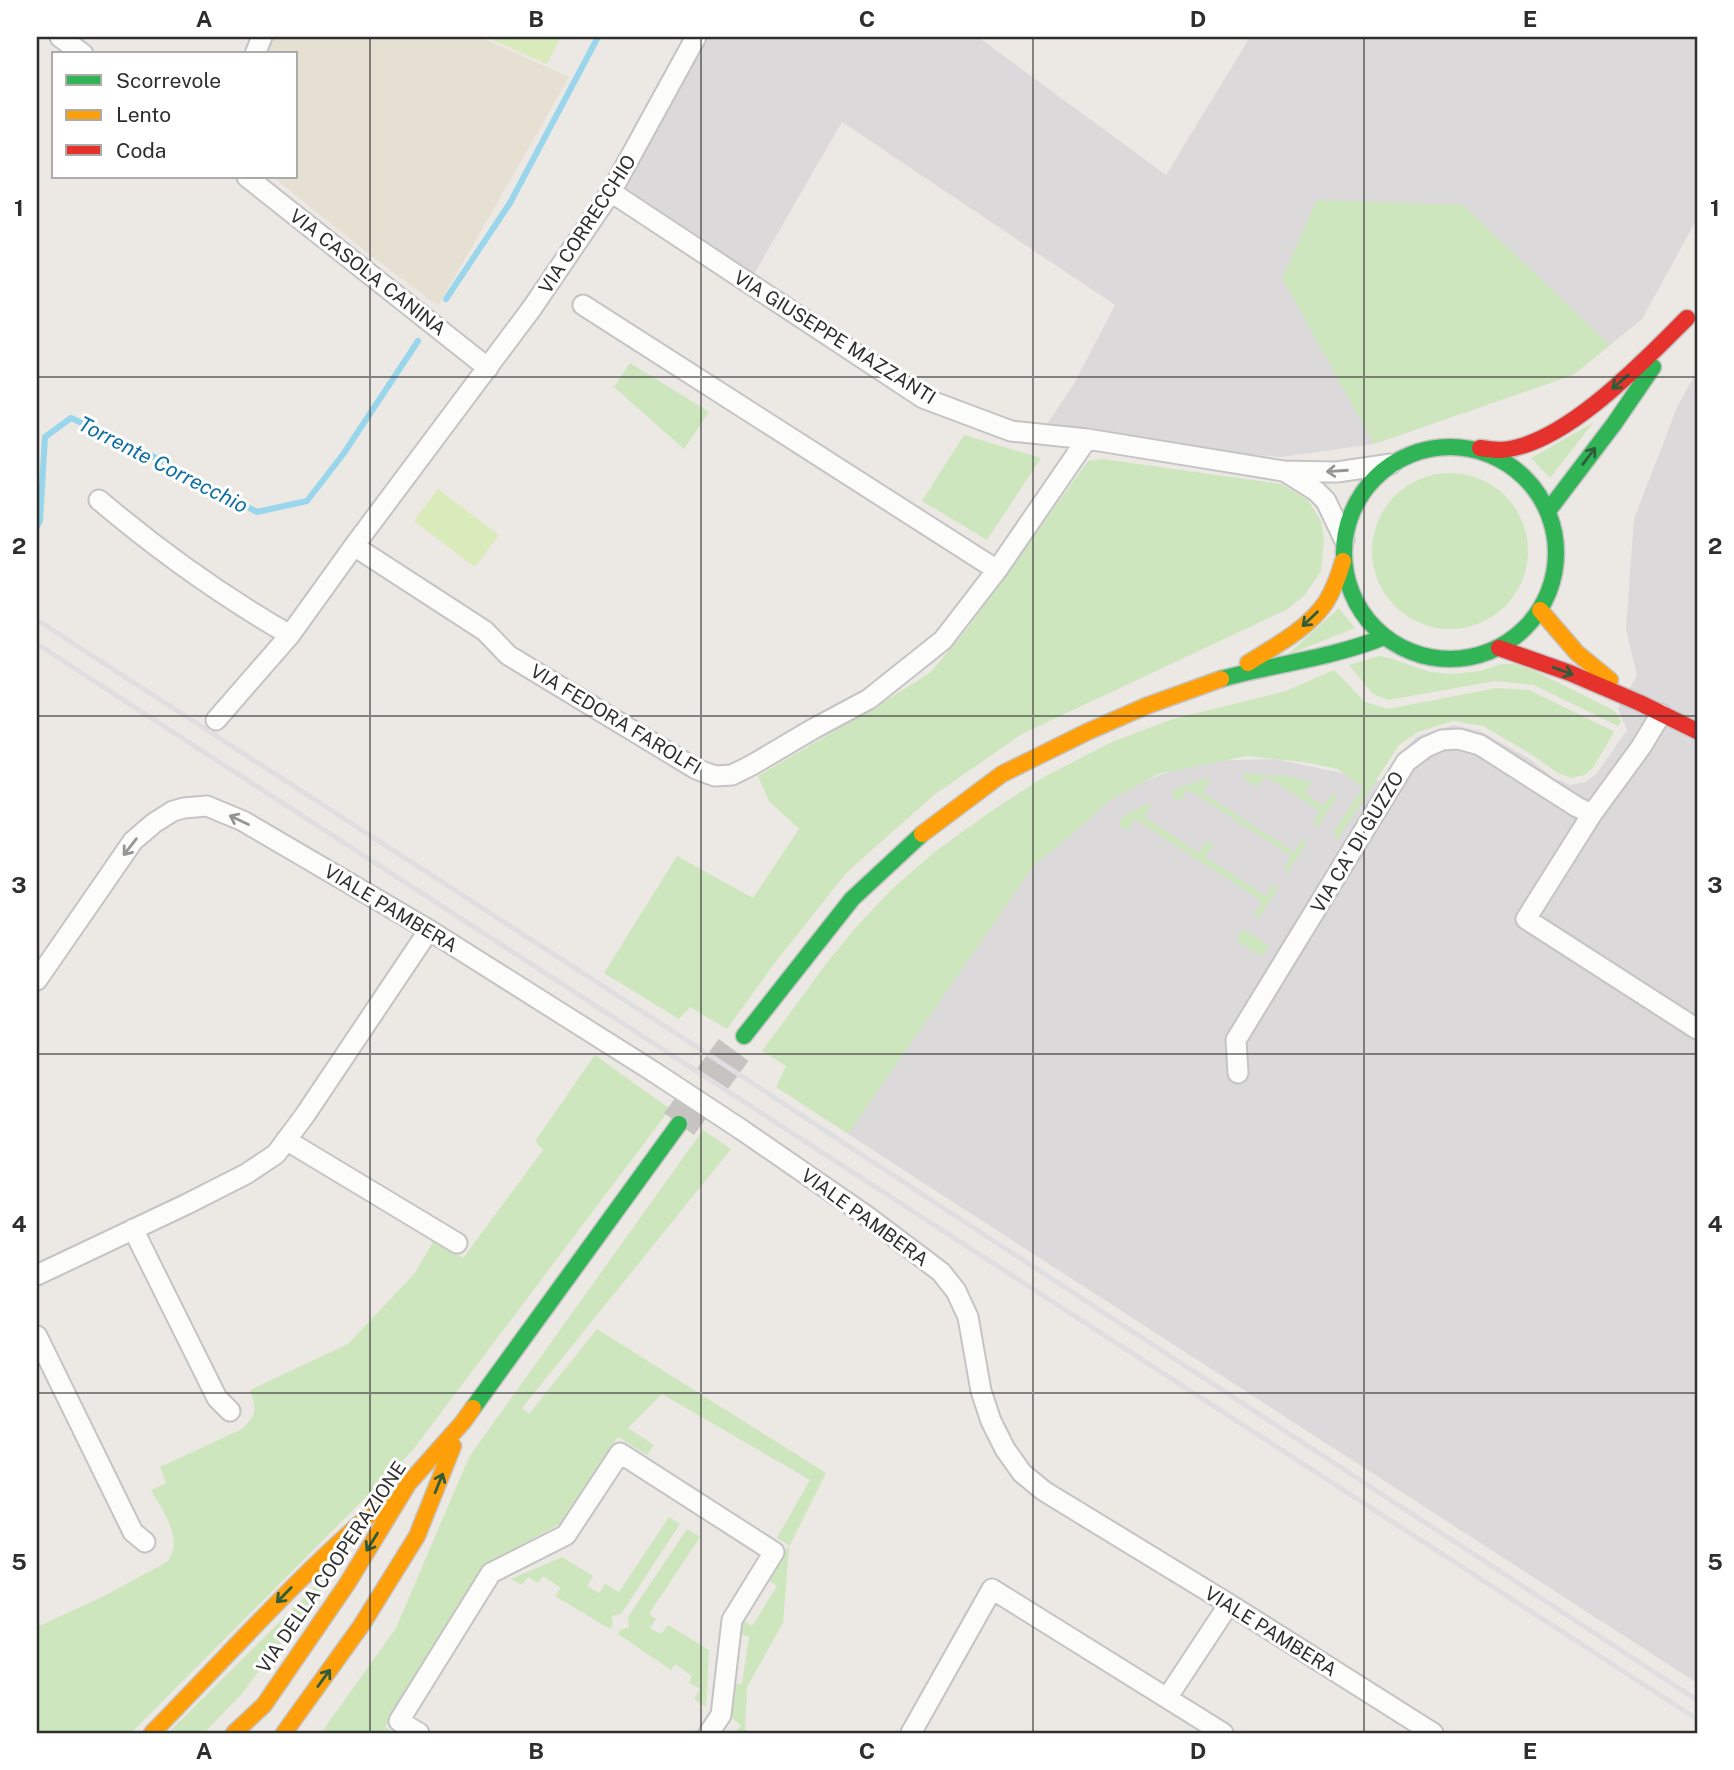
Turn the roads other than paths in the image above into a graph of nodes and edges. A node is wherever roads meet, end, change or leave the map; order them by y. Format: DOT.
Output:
graph roads {
  1 [pos="60,37"];
  2 [pos="696,37"];
  3 [pos="80,52"];
  4 [pos="248,178"];
  5 [pos="611,192"];
  6 [pos="1697,301"];
  7 [pos="583,305"];
  8 [pos="1687,318"];
  9 [pos="488,368"];
  10 [pos="1087,439"];
  11 [pos="1446,447"];
  12 [pos="1391,464"];
  13 [pos="1283,471"];
  14 [pos="99,500"];
  15 [pos="1548,511"];
  16 [pos="1344,539"];
  17 [pos="354,546"];
  18 [pos="1343,561"];
  19 [pos="997,570"];
  20 [pos="1540,610"];
  21 [pos="290,635"];
  22 [pos="1384,637"];
  23 [pos="1499,648"];
  24 [pos="1223,678"];
  25 [pos="1640,703"];
  26 [pos="1661,713"];
  27 [pos="216,720"];
  28 [pos="1697,731"];
  29 [pos="1592,814"];
  30 [pos="429,930"];
  31 [pos="37,980"];
  32 [pos="1697,1029"];
  33 [pos="744,1037"];
  34 [pos="1238,1073"];
  35 [pos="680,1124"];
  36 [pos="286,1140"];
  37 [pos="133,1229"];
  38 [pos="457,1242"];
  39 [pos="37,1275"];
  40 [pos="37,1336"];
  41 [pos="230,1411"];
  42 [pos="463,1422"];
  43 [pos="408,1484"];
  44 [pos="417,1536"];
  45 [pos="145,1542"];
  46 [pos="1229,1604"];
  47 [pos="378,1629"];
  48 [pos="1167,1698"];
  49 [pos="152,1733"];
  50 [pos="234,1733"];
  51 [pos="284,1733"];
  52 [pos="419,1733"];
  53 [pos="709,1733"];
  54 [pos="911,1733"];
  55 [pos="1223,1733"];
  56 [pos="1433,1733"];
  1 -- 3 [label="street"];
  2 -- 5 [label="street, VIA CORRECCHIO"];
  4 -- 9 [label="street, VIA CASOLA CANINA"];
  5 -- 9 [label="street, VIA CORRECCHIO"];
  5 -- 10 [label="street, VIA GIUSEPPE MAZZANTI"];
  6 -- 8 [label="main road"];
  7 -- 19 [label="street"];
  8 -- 11 [label="main road, one-way"];
  15 -- 8 [label="main road, one-way"];
  9 -- 17 [label="street, VIA CORRECCHIO"];
  10 -- 13 [label="street, VIA GIUSEPPE MAZZANTI"];
  10 -- 19 [label="street, VIA FEDORA FAROLFI"];
  11 -- 12 [label="main road"];
  11 -- 15 [label="main road"];
  12 -- 13 [label="street, VIA GIUSEPPE MAZZANTI, one-way"];
  12 -- 16 [label="main road"];
  13 -- 16 [label="street, VIA GIUSEPPE MAZZANTI"];
  14 -- 21 [label="street"];
  15 -- 20 [label="main road"];
  16 -- 18 [label="main road"];
  17 -- 19 [label="street, VIA FEDORA FAROLFI"];
  17 -- 21 [label="street, VIA CORRECCHIO"];
  18 -- 22 [label="main road"];
  18 -- 24 [label="main road, one-way"];
  20 -- 23 [label="main road"];
  20 -- 25 [label="main road"];
  21 -- 27 [label="street, VIA CORRECCHIO"];
  22 -- 23 [label="main road"];
  22 -- 24 [label="main road"];
  23 -- 25 [label="main road, one-way"];
  24 -- 33 [label="main road"];
  25 -- 26 [label="main road"];
  26 -- 28 [label="main road"];
  26 -- 29 [label="street"];
  29 -- 32 [label="street"];
  29 -- 34 [label="street, VIA CA' DI GUZZO"];
  30 -- 31 [label="street, VIALE PAMBERA, one-way"];
  30 -- 36 [label="street"];
  30 -- 46 [label="street, VIALE PAMBERA, bridge"];
  35 -- 42 [label="main road, VIA DELLA COOPERAZIONE"];
  36 -- 37 [label="street"];
  36 -- 38 [label="street"];
  37 -- 39 [label="street"];
  37 -- 41 [label="street"];
  40 -- 45 [label="street"];
  42 -- 43 [label="main road, VIA DELLA COOPERAZIONE"];
  44 -- 42 [label="main road, VIA DELLA COOPERAZIONE, one-way"];
  43 -- 49 [label="main road, one-way"];
  43 -- 50 [label="main road, VIA DELLA COOPERAZIONE, one-way"];
  44 -- 47 [label="main road"];
  51 -- 44 [label="main road, VIA DELLA COOPERAZIONE, one-way"];
  46 -- 48 [label="street"];
  46 -- 56 [label="street, VIALE PAMBERA"];
  48 -- 54 [label="street"];
  48 -- 55 [label="street"];
  52 -- 53 [label="street"];
}
